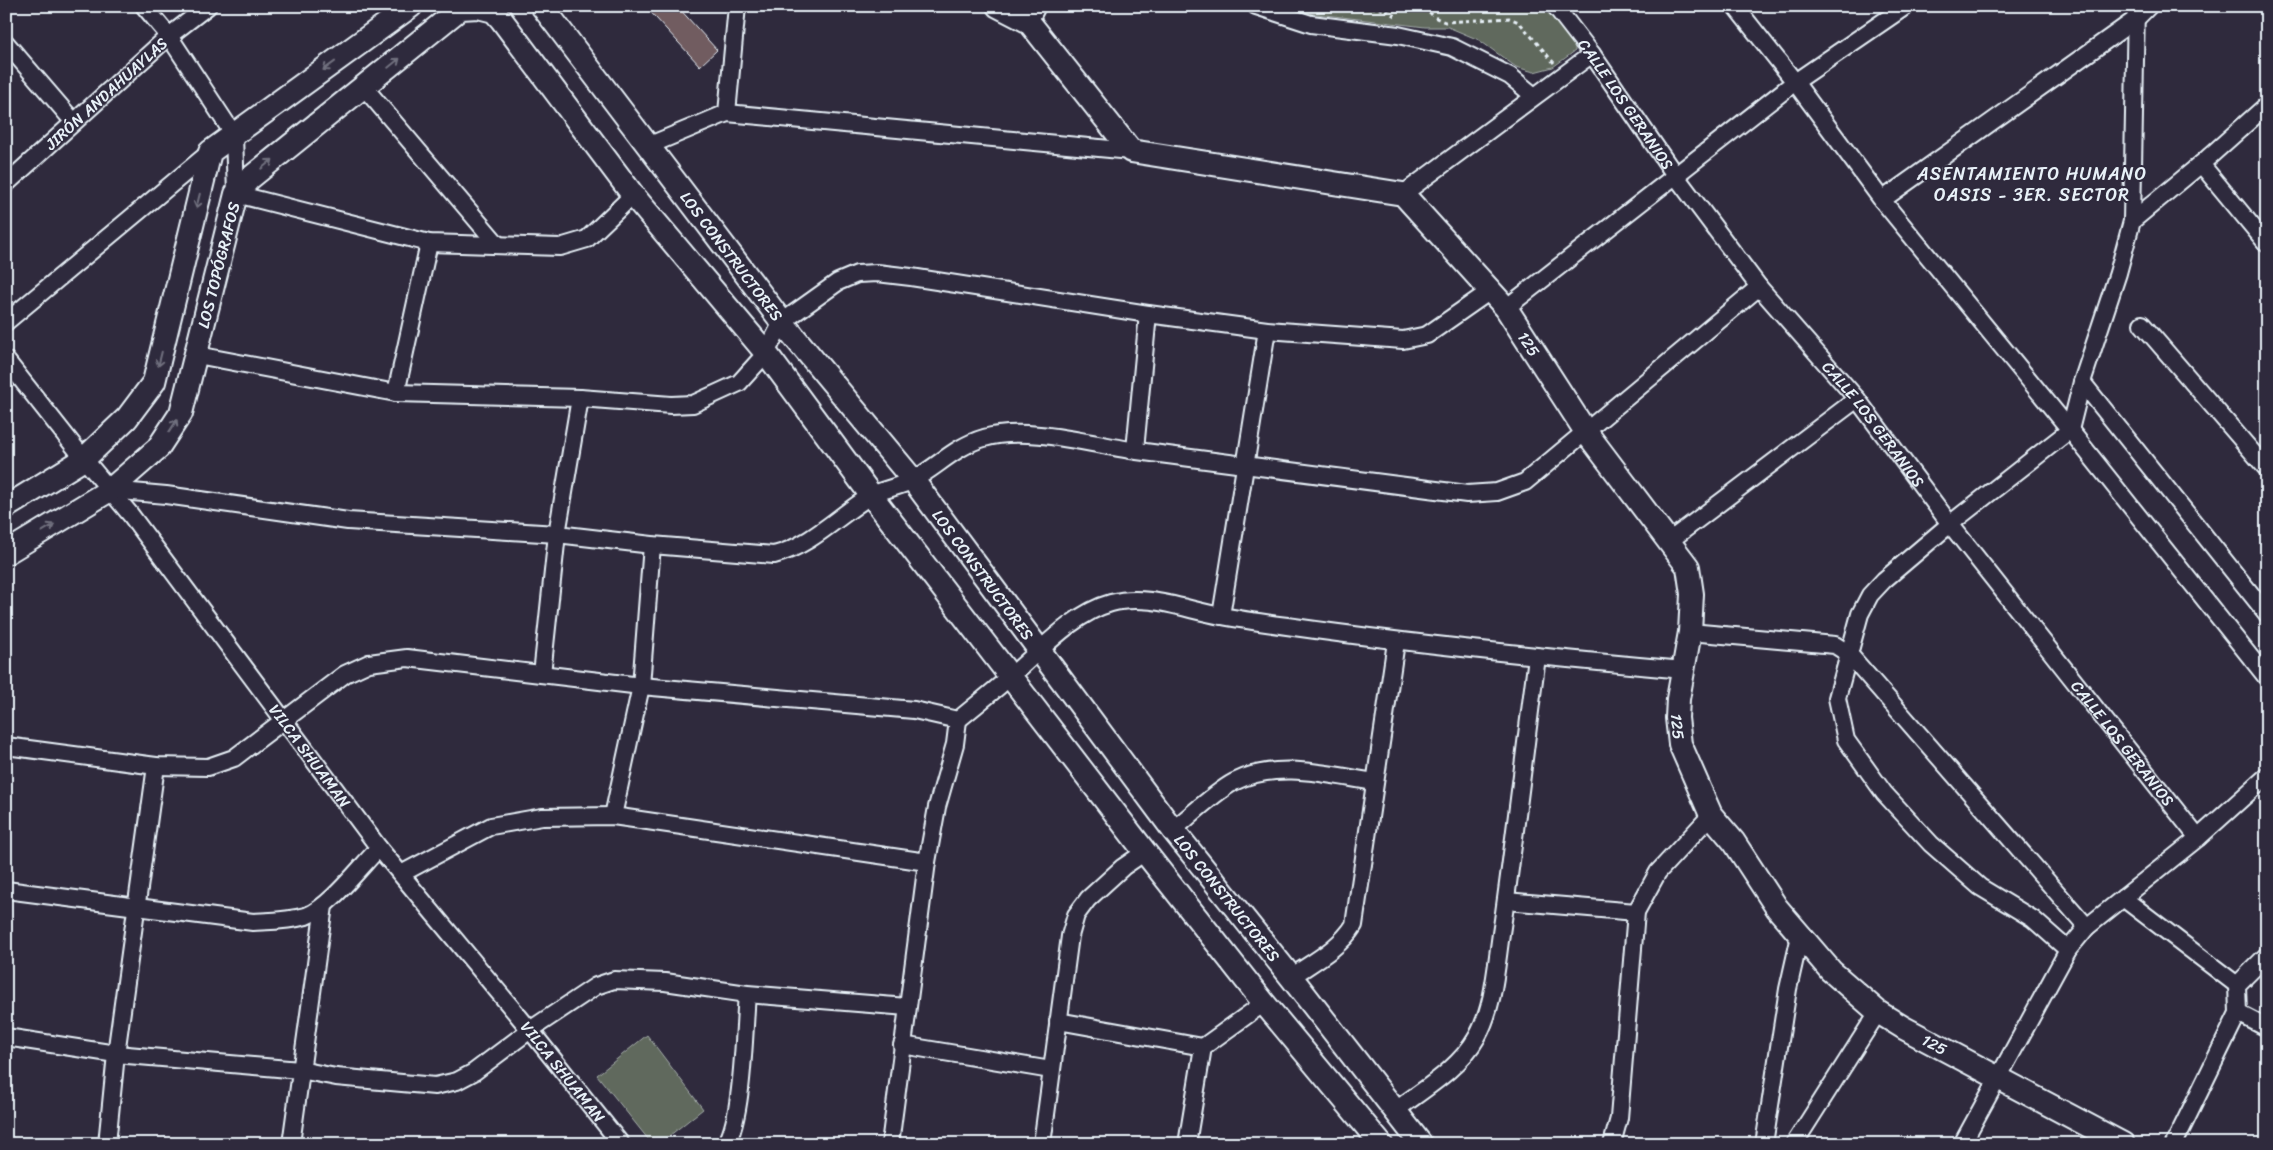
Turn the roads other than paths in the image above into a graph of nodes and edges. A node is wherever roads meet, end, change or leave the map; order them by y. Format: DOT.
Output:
graph roads {
  1 [pos="144,6"];
  2 [pos="208,6"];
  3 [pos="411,6"];
  4 [pos="542,6"];
  5 [pos="736,6"];
  6 [pos="998,6"];
  7 [pos="1256,6"];
  8 [pos="1555,6"];
  9 [pos="1735,6"];
  10 [pos="1906,6"];
  11 [pos="2149,6"];
  12 [pos="463,7"];
  13 [pos="2136,13"];
  14 [pos="1033,14"];
  15 [pos="502,19"];
  16 [pos="169,36"];
  17 [pos="6,43"];
  18 [pos="1592,54"];
  19 [pos="1795,82"];
  20 [pos="364,87"];
  21 [pos="1534,96"];
  22 [pos="2267,105"];
  23 [pos="727,113"];
  24 [pos="73,121"];
  25 [pos="234,135"];
  26 [pos="650,145"];
  27 [pos="1131,151"];
  28 [pos="210,152"];
  29 [pos="2201,164"];
  30 [pos="1675,175"];
  31 [pos="6,184"];
  32 [pos="236,194"];
  33 [pos="1403,194"];
  34 [pos="632,195"];
  35 [pos="1882,200"];
  36 [pos="2132,221"];
  37 [pos="429,243"];
  38 [pos="2267,244"];
  39 [pos="498,245"];
  40 [pos="1759,286"];
  41 [pos="1490,291"];
  42 [pos="1506,308"];
  43 [pos="1148,314"];
  44 [pos="6,322"];
  45 [pos="782,322"];
  46 [pos="2142,324"];
  47 [pos="1267,330"];
  48 [pos="766,353"];
  49 [pos="197,355"];
  50 [pos="6,360"];
  51 [pos="2082,382"];
  52 [pos="396,393"];
  53 [pos="580,398"];
  54 [pos="1857,399"];
  55 [pos="2070,430"];
  56 [pos="1586,432"];
  57 [pos="1135,450"];
  58 [pos="84,459"];
  59 [pos="1244,465"];
  60 [pos="2267,469"];
  61 [pos="912,480"];
  62 [pos="110,490"];
  63 [pos="871,496"];
  64 [pos="6,508"];
  65 [pos="1950,524"];
  66 [pos="557,534"];
  67 [pos="1668,542"];
  68 [pos="652,545"];
  69 [pos="6,553"];
  70 [pos="2267,614"];
  71 [pos="1221,616"];
  72 [pos="1690,632"];
  73 [pos="1396,642"];
  74 [pos="1040,649"];
  75 [pos="1849,654"];
  76 [pos="1537,657"];
  77 [pos="1684,670"];
  78 [pos="542,674"];
  79 [pos="1011,676"];
  80 [pos="2267,678"];
  81 [pos="641,686"];
  82 [pos="284,720"];
  83 [pos="958,720"];
  84 [pos="6,746"];
  85 [pos="156,766"];
  86 [pos="2267,776"];
  87 [pos="1374,782"];
  88 [pos="613,816"];
  89 [pos="1711,816"];
  90 [pos="1173,830"];
  91 [pos="2198,838"];
  92 [pos="379,848"];
  93 [pos="1145,852"];
  94 [pos="927,862"];
  95 [pos="401,874"];
  96 [pos="6,890"];
  97 [pos="2123,898"];
  98 [pos="1506,901"];
  99 [pos="138,906"];
  100 [pos="324,906"];
  101 [pos="1636,912"];
  102 [pos="2087,927"];
  103 [pos="1800,936"];
  104 [pos="2068,950"];
  105 [pos="2267,955"];
  106 [pos="1291,977"];
  107 [pos="2238,986"];
  108 [pos="747,994"];
  109 [pos="1264,1003"];
  110 [pos="907,1008"];
  111 [pos="1878,1012"];
  112 [pos="2238,1013"];
  113 [pos="1058,1021"];
  114 [pos="2267,1028"];
  115 [pos="530,1030"];
  116 [pos="6,1037"];
  117 [pos="902,1046"];
  118 [pos="1203,1047"];
  119 [pos="116,1054"];
  120 [pos="300,1070"];
  121 [pos="1051,1070"];
  122 [pos="1999,1077"];
  123 [pos="1396,1110"];
  124 [pos="107,1144"];
  125 [pos="291,1144"];
  126 [pos="620,1144"];
  127 [pos="726,1144"];
  128 [pos="890,1144"];
  129 [pos="1042,1144"];
  130 [pos="1187,1144"];
  131 [pos="1381,1144"];
  132 [pos="1421,1144"];
  133 [pos="1612,1144"];
  134 [pos="1764,1144"];
  135 [pos="1794,1144"];
  136 [pos="1962,1144"];
  137 [pos="2122,1144"];
  138 [pos="2174,1144"];
  1 -- 16 [label="street"];
  2 -- 16 [label="street, JIRÓN ANDAHUAYLAS"];
  3 -- 25 [label="main road, one-way"];
  4 -- 26 [label="main road, LOS CONSTRUCTORES"];
  5 -- 23 [label="street"];
  6 -- 14 [label="main road"];
  7 -- 21 [label="street"];
  8 -- 18 [label="street, CALLE LOS GERANIOS"];
  9 -- 19 [label="street"];
  10 -- 19 [label="street"];
  11 -- 13 [label="street"];
  12 -- 15 [label="main road, LOS TOPÓGRAFOS"];
  20 -- 12 [label="main road, LOS TOPÓGRAFOS, one-way"];
  13 -- 35 [label="street"];
  13 -- 36 [label="street"];
  14 -- 27 [label="main road"];
  15 -- 34 [label="main road, LOS CONSTRUCTORES"];
  16 -- 24 [label="street, JIRÓN ANDAHUAYLAS"];
  16 -- 25 [label="street"];
  17 -- 24 [label="street"];
  18 -- 21 [label="street"];
  18 -- 30 [label="street, CALLE LOS GERANIOS"];
  19 -- 30 [label="street"];
  19 -- 35 [label="street"];
  32 -- 20 [label="main road, LOS TOPÓGRAFOS, one-way"];
  20 -- 39 [label="street"];
  21 -- 33 [label="street"];
  22 -- 29 [label="street"];
  23 -- 26 [label="street"];
  23 -- 27 [label="street"];
  24 -- 31 [label="street, JIRÓN ANDAHUAYLAS"];
  25 -- 28 [label="main road"];
  25 -- 32 [label="street"];
  26 -- 45 [label="main road, LOS CONSTRUCTORES"];
  27 -- 33 [label="main road"];
  28 -- 44 [label="street"];
  28 -- 58 [label="main road, one-way"];
  29 -- 36 [label="street"];
  29 -- 38 [label="street"];
  30 -- 40 [label="street, CALLE LOS GERANIOS"];
  30 -- 42 [label="street"];
  32 -- 37 [label="street"];
  32 -- 49 [label="main road, LOS TOPÓGRAFOS"];
  33 -- 41 [label="main road, 125"];
  34 -- 39 [label="street"];
  34 -- 48 [label="main road, LOS CONSTRUCTORES"];
  35 -- 55 [label="street"];
  36 -- 51 [label="street"];
  37 -- 39 [label="street"];
  37 -- 52 [label="street"];
  40 -- 54 [label="street, CALLE LOS GERANIOS"];
  40 -- 56 [label="street"];
  41 -- 42 [label="main road, 125"];
  41 -- 47 [label="street"];
  42 -- 56 [label="main road, 125"];
  43 -- 45 [label="street"];
  43 -- 47 [label="street"];
  43 -- 57 [label="street"];
  45 -- 48 [label="street"];
  45 -- 61 [label="main road, LOS CONSTRUCTORES"];
  46 -- 60 [label="street"];
  47 -- 59 [label="street"];
  48 -- 53 [label="street"];
  48 -- 63 [label="main road, LOS CONSTRUCTORES"];
  49 -- 52 [label="street"];
  62 -- 49 [label="main road, LOS TOPÓGRAFOS, one-way"];
  50 -- 58 [label="street, VILCA SHUAMAN"];
  51 -- 55 [label="street"];
  51 -- 70 [label="street"];
  52 -- 53 [label="street"];
  53 -- 66 [label="street"];
  54 -- 65 [label="street, CALLE LOS GERANIOS"];
  54 -- 67 [label="street"];
  55 -- 65 [label="street"];
  55 -- 80 [label="street"];
  56 -- 59 [label="street"];
  56 -- 67 [label="main road, 125"];
  57 -- 59 [label="street"];
  57 -- 61 [label="street"];
  58 -- 62 [label="street, VILCA SHUAMAN"];
  58 -- 64 [label="main road"];
  59 -- 71 [label="street"];
  61 -- 63 [label="street"];
  61 -- 74 [label="main road, LOS CONSTRUCTORES"];
  62 -- 66 [label="street"];
  69 -- 62 [label="main road, LOS TOPÓGRAFOS, one-way"];
  62 -- 82 [label="street, VILCA SHUAMAN"];
  63 -- 68 [label="street"];
  63 -- 79 [label="main road, LOS CONSTRUCTORES"];
  65 -- 75 [label="street"];
  65 -- 91 [label="street, CALLE LOS GERANIOS"];
  66 -- 68 [label="street"];
  66 -- 78 [label="street"];
  67 -- 72 [label="main road, 125"];
  68 -- 81 [label="street"];
  71 -- 73 [label="street"];
  71 -- 74 [label="street"];
  72 -- 75 [label="street"];
  72 -- 77 [label="main road, 125"];
  73 -- 76 [label="street"];
  73 -- 87 [label="street"];
  74 -- 79 [label="street"];
  74 -- 90 [label="main road, LOS CONSTRUCTORES"];
  75 -- 102 [label="street"];
  75 -- 104 [label="street"];
  76 -- 77 [label="street"];
  76 -- 98 [label="street"];
  77 -- 89 [label="main road, 125"];
  78 -- 81 [label="street"];
  78 -- 82 [label="street"];
  79 -- 83 [label="street"];
  79 -- 93 [label="main road, LOS CONSTRUCTORES"];
  81 -- 83 [label="street"];
  81 -- 88 [label="street"];
  82 -- 85 [label="street"];
  82 -- 92 [label="street, VILCA SHUAMAN"];
  83 -- 94 [label="street"];
  84 -- 85 [label="street"];
  85 -- 99 [label="street"];
  86 -- 91 [label="street"];
  87 -- 90 [label="street"];
  87 -- 106 [label="street"];
  88 -- 94 [label="street"];
  88 -- 95 [label="street"];
  89 -- 101 [label="street"];
  89 -- 103 [label="main road, 125"];
  90 -- 106 [label="main road, LOS CONSTRUCTORES"];
  91 -- 97 [label="street"];
  92 -- 95 [label="street, VILCA SHUAMAN"];
  92 -- 100 [label="street"];
  93 -- 109 [label="main road, LOS CONSTRUCTORES"];
  93 -- 113 [label="street"];
  94 -- 110 [label="street"];
  95 -- 115 [label="street, VILCA SHUAMAN"];
  96 -- 99 [label="street"];
  97 -- 102 [label="street"];
  97 -- 107 [label="street"];
  98 -- 101 [label="street"];
  98 -- 123 [label="street"];
  99 -- 100 [label="street"];
  99 -- 119 [label="street"];
  100 -- 120 [label="street"];
  101 -- 133 [label="street"];
  102 -- 104 [label="street"];
  103 -- 111 [label="main road, 125"];
  103 -- 134 [label="street"];
  104 -- 122 [label="street"];
  105 -- 107 [label="street"];
  106 -- 123 [label="main road, LOS CONSTRUCTORES"];
  107 -- 112 [label="street"];
  108 -- 110 [label="street"];
  108 -- 115 [label="street"];
  108 -- 127 [label="street"];
  109 -- 118 [label="street"];
  109 -- 131 [label="main road, LOS CONSTRUCTORES"];
  110 -- 117 [label="street"];
  111 -- 122 [label="main road, 125"];
  111 -- 135 [label="street"];
  112 -- 114 [label="street"];
  112 -- 138 [label="street"];
  113 -- 118 [label="street"];
  113 -- 121 [label="street"];
  115 -- 120 [label="street"];
  115 -- 126 [label="street, VILCA SHUAMAN"];
  116 -- 119 [label="street"];
  117 -- 121 [label="street"];
  117 -- 128 [label="street"];
  118 -- 130 [label="street"];
  119 -- 120 [label="street"];
  119 -- 124 [label="street"];
  120 -- 125 [label="street"];
  121 -- 129 [label="street"];
  122 -- 136 [label="street"];
  122 -- 137 [label="main road, 125"];
  123 -- 132 [label="main road, LOS CONSTRUCTORES"];
}
